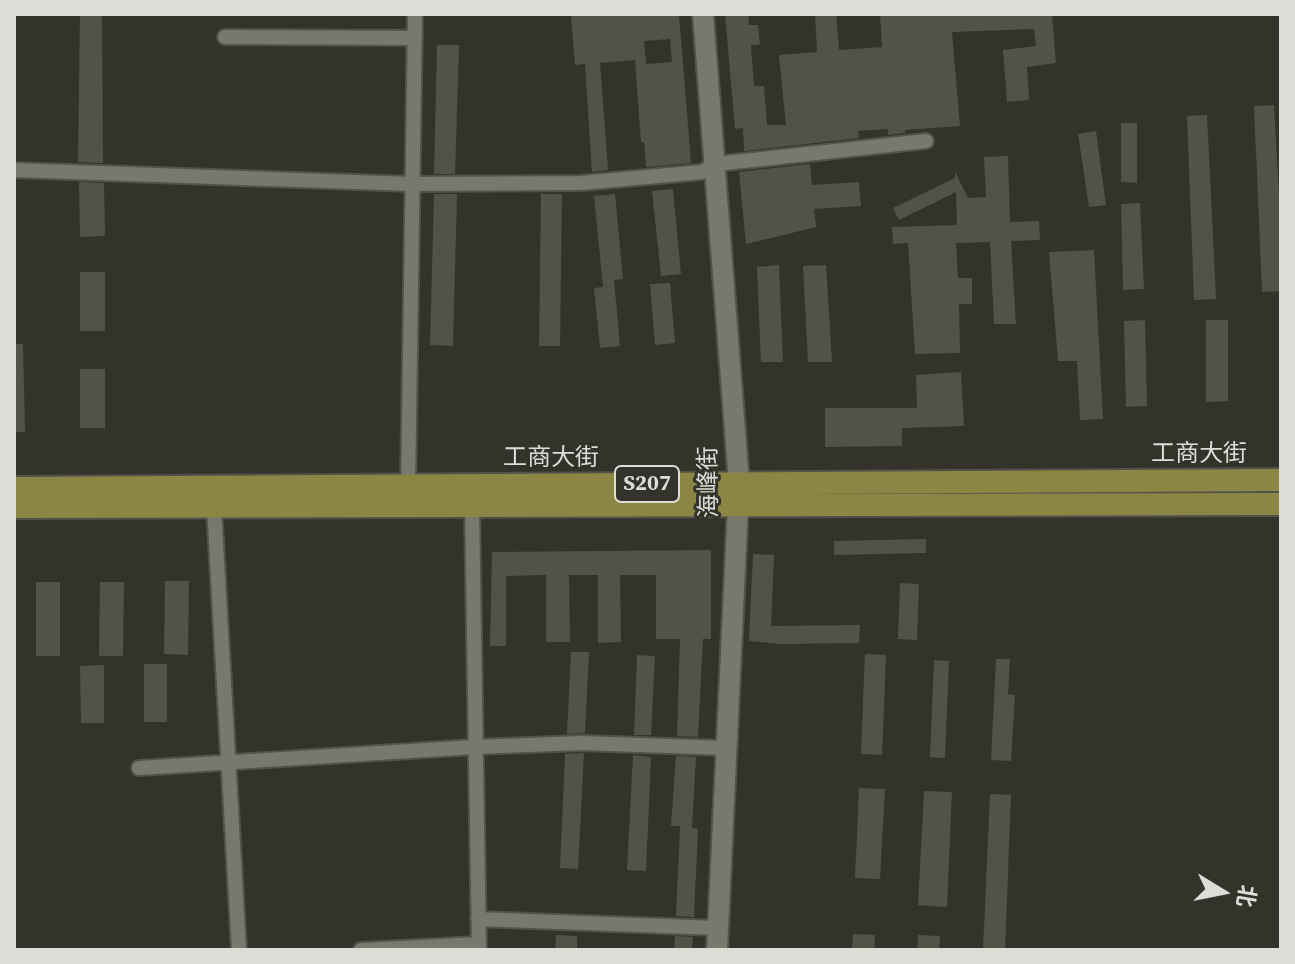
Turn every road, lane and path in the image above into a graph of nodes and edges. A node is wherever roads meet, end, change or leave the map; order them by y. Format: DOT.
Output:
graph roads {
  1 [pos="415,14"];
  2 [pos="703,14"];
  3 [pos="225,37"];
  4 [pos="415,38"];
  5 [pos="926,141"];
  6 [pos="716,164"];
  7 [pos="14,170"];
  8 [pos="412,184"];
  9 [pos="1281,480"];
  10 [pos="14,488"];
  11 [pos="738,494"];
  12 [pos="408,496"];
  13 [pos="1281,504"];
  14 [pos="14,507"];
  15 [pos="214,507"];
  16 [pos="472,507"];
  17 [pos="726,748"];
  18 [pos="228,762"];
  19 [pos="139,768"];
  20 [pos="478,919"];
  21 [pos="718,928"];
  22 [pos="479,947"];
  23 [pos="239,950"];
  24 [pos="361,950"];
  25 [pos="717,950"];
  1 -- 4 [label="street"];
  2 -- 6 [label="street, 海峰街"];
  3 -- 4 [label="street"];
  4 -- 8 [label="street"];
  5 -- 6 [label="street"];
  6 -- 8 [label="street"];
  6 -- 11 [label="street, 海峰街"];
  7 -- 8 [label="street"];
  8 -- 12 [label="street"];
  9 -- 11 [label="main road, 工商大街 / S207"];
  10 -- 12 [label="main road, 工商大街 / S207"];
  11 -- 12 [label="main road, 工商大街 / S207"];
  11 -- 13 [label="main road, 工商大街 / S207"];
  11 -- 16 [label="main road, 工商大街 / S207"];
  11 -- 17 [label="street, 海峰街"];
  12 -- 15 [label="main road, 工商大街 / S207"];
  12 -- 16 [label="main road, 工商大街 / S207"];
  14 -- 15 [label="main road, 工商大街 / S207"];
  15 -- 18 [label="street"];
  16 -- 20 [label="street"];
  17 -- 18 [label="street"];
  17 -- 21 [label="street, 海峰街"];
  18 -- 19 [label="street"];
  18 -- 23 [label="street"];
  20 -- 21 [label="street"];
  20 -- 22 [label="street"];
  21 -- 25 [label="street, 海峰街"];
  22 -- 24 [label="street"];
}
